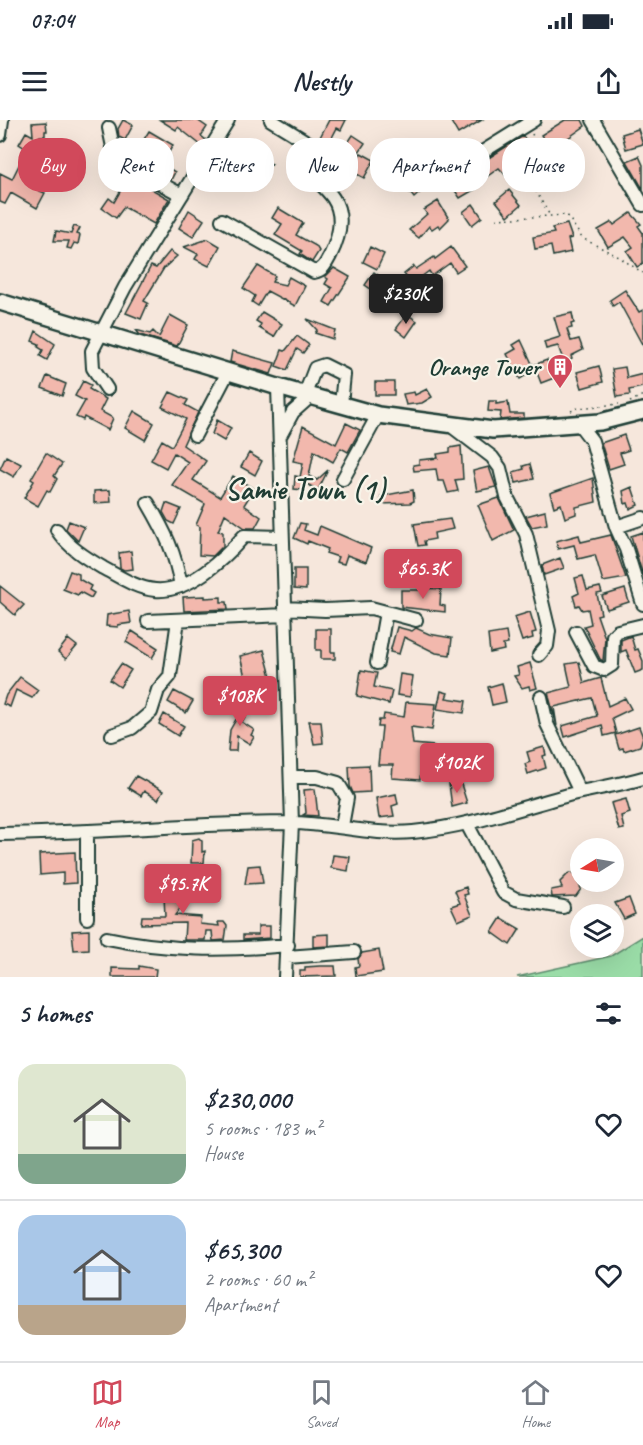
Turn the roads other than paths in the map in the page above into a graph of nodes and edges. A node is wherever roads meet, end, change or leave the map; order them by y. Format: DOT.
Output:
graph roads {
  1 [pos="2,120"];
  2 [pos="228,120"];
  3 [pos="271,120"];
  4 [pos="593,120"];
  5 [pos="530,123"];
  6 [pos="109,128"];
  7 [pos="0,135"];
  8 [pos="490,147"];
  9 [pos="182,195"];
  10 [pos="643,205"];
  11 [pos="222,220"];
  12 [pos="0,302"];
  13 [pos="101,333"];
  14 [pos="228,372"];
  15 [pos="278,387"];
  16 [pos="108,389"];
  17 [pos="308,395"];
  18 [pos="341,404"];
  19 [pos="643,411"];
  20 [pos="378,415"];
  21 [pos="573,419"];
  22 [pos="450,425"];
  23 [pos="195,435"];
  24 [pos="279,437"];
  25 [pos="343,479"];
  26 [pos="148,503"];
  27 [pos="643,518"];
  28 [pos="616,527"];
  29 [pos="57,530"];
  30 [pos="281,537"];
  31 [pos="181,586"];
  32 [pos="643,604"];
  33 [pos="285,612"];
  34 [pos="386,612"];
  35 [pos="178,620"];
  36 [pos="416,620"];
  37 [pos="148,621"];
  38 [pos="643,625"];
  39 [pos="576,632"];
  40 [pos="539,655"];
  41 [pos="376,663"];
  42 [pos="541,696"];
  43 [pos="112,735"];
  44 [pos="291,777"];
  45 [pos="643,778"];
  46 [pos="580,792"];
  47 [pos="292,823"];
  48 [pos="467,824"];
  49 [pos="342,826"];
  50 [pos="87,833"];
  51 [pos="0,834"];
  52 [pos="563,907"];
  53 [pos="87,918"];
  54 [pos="107,938"];
  55 [pos="287,951"];
  56 [pos="354,952"];
  57 [pos="285,977"];
  1 -- 7 [label="street"];
  2 -- 9 [label="street"];
  3 -- 11 [label="street"];
  4 -- 10 [label="street"];
  5 -- 8 [label="street"];
  6 -- 9 [label="street"];
  9 -- 13 [label="street"];
  12 -- 13 [label="main road"];
  13 -- 14 [label="main road"];
  13 -- 16 [label="street"];
  14 -- 15 [label="main road"];
  14 -- 23 [label="street"];
  15 -- 17 [label="main road"];
  15 -- 24 [label="street"];
  17 -- 18 [label="main road"];
  17 -- 18 [label="street"];
  17 -- 24 [label="street"];
  18 -- 20 [label="main road"];
  19 -- 21 [label="main road"];
  20 -- 22 [label="main road"];
  20 -- 25 [label="street"];
  21 -- 22 [label="main road"];
  21 -- 28 [label="street"];
  22 -- 40 [label="street"];
  24 -- 30 [label="street"];
  26 -- 31 [label="street"];
  27 -- 28 [label="street"];
  28 -- 32 [label="street"];
  29 -- 31 [label="street"];
  30 -- 31 [label="street"];
  30 -- 33 [label="street"];
  33 -- 34 [label="street"];
  33 -- 35 [label="street"];
  33 -- 44 [label="street"];
  34 -- 36 [label="street"];
  34 -- 41 [label="street"];
  35 -- 37 [label="street"];
  35 -- 43 [label="street"];
  38 -- 39 [label="street"];
  42 -- 46 [label="street"];
  44 -- 47 [label="street"];
  44 -- 49 [label="street"];
  45 -- 46 [label="street"];
  46 -- 48 [label="street"];
  47 -- 49 [label="street"];
  47 -- 50 [label="street"];
  47 -- 55 [label="street"];
  48 -- 49 [label="street"];
  48 -- 52 [label="street"];
  50 -- 51 [label="street"];
  50 -- 53 [label="street"];
  54 -- 55 [label="street"];
  55 -- 56 [label="street"];
  55 -- 57 [label="street"];
}
